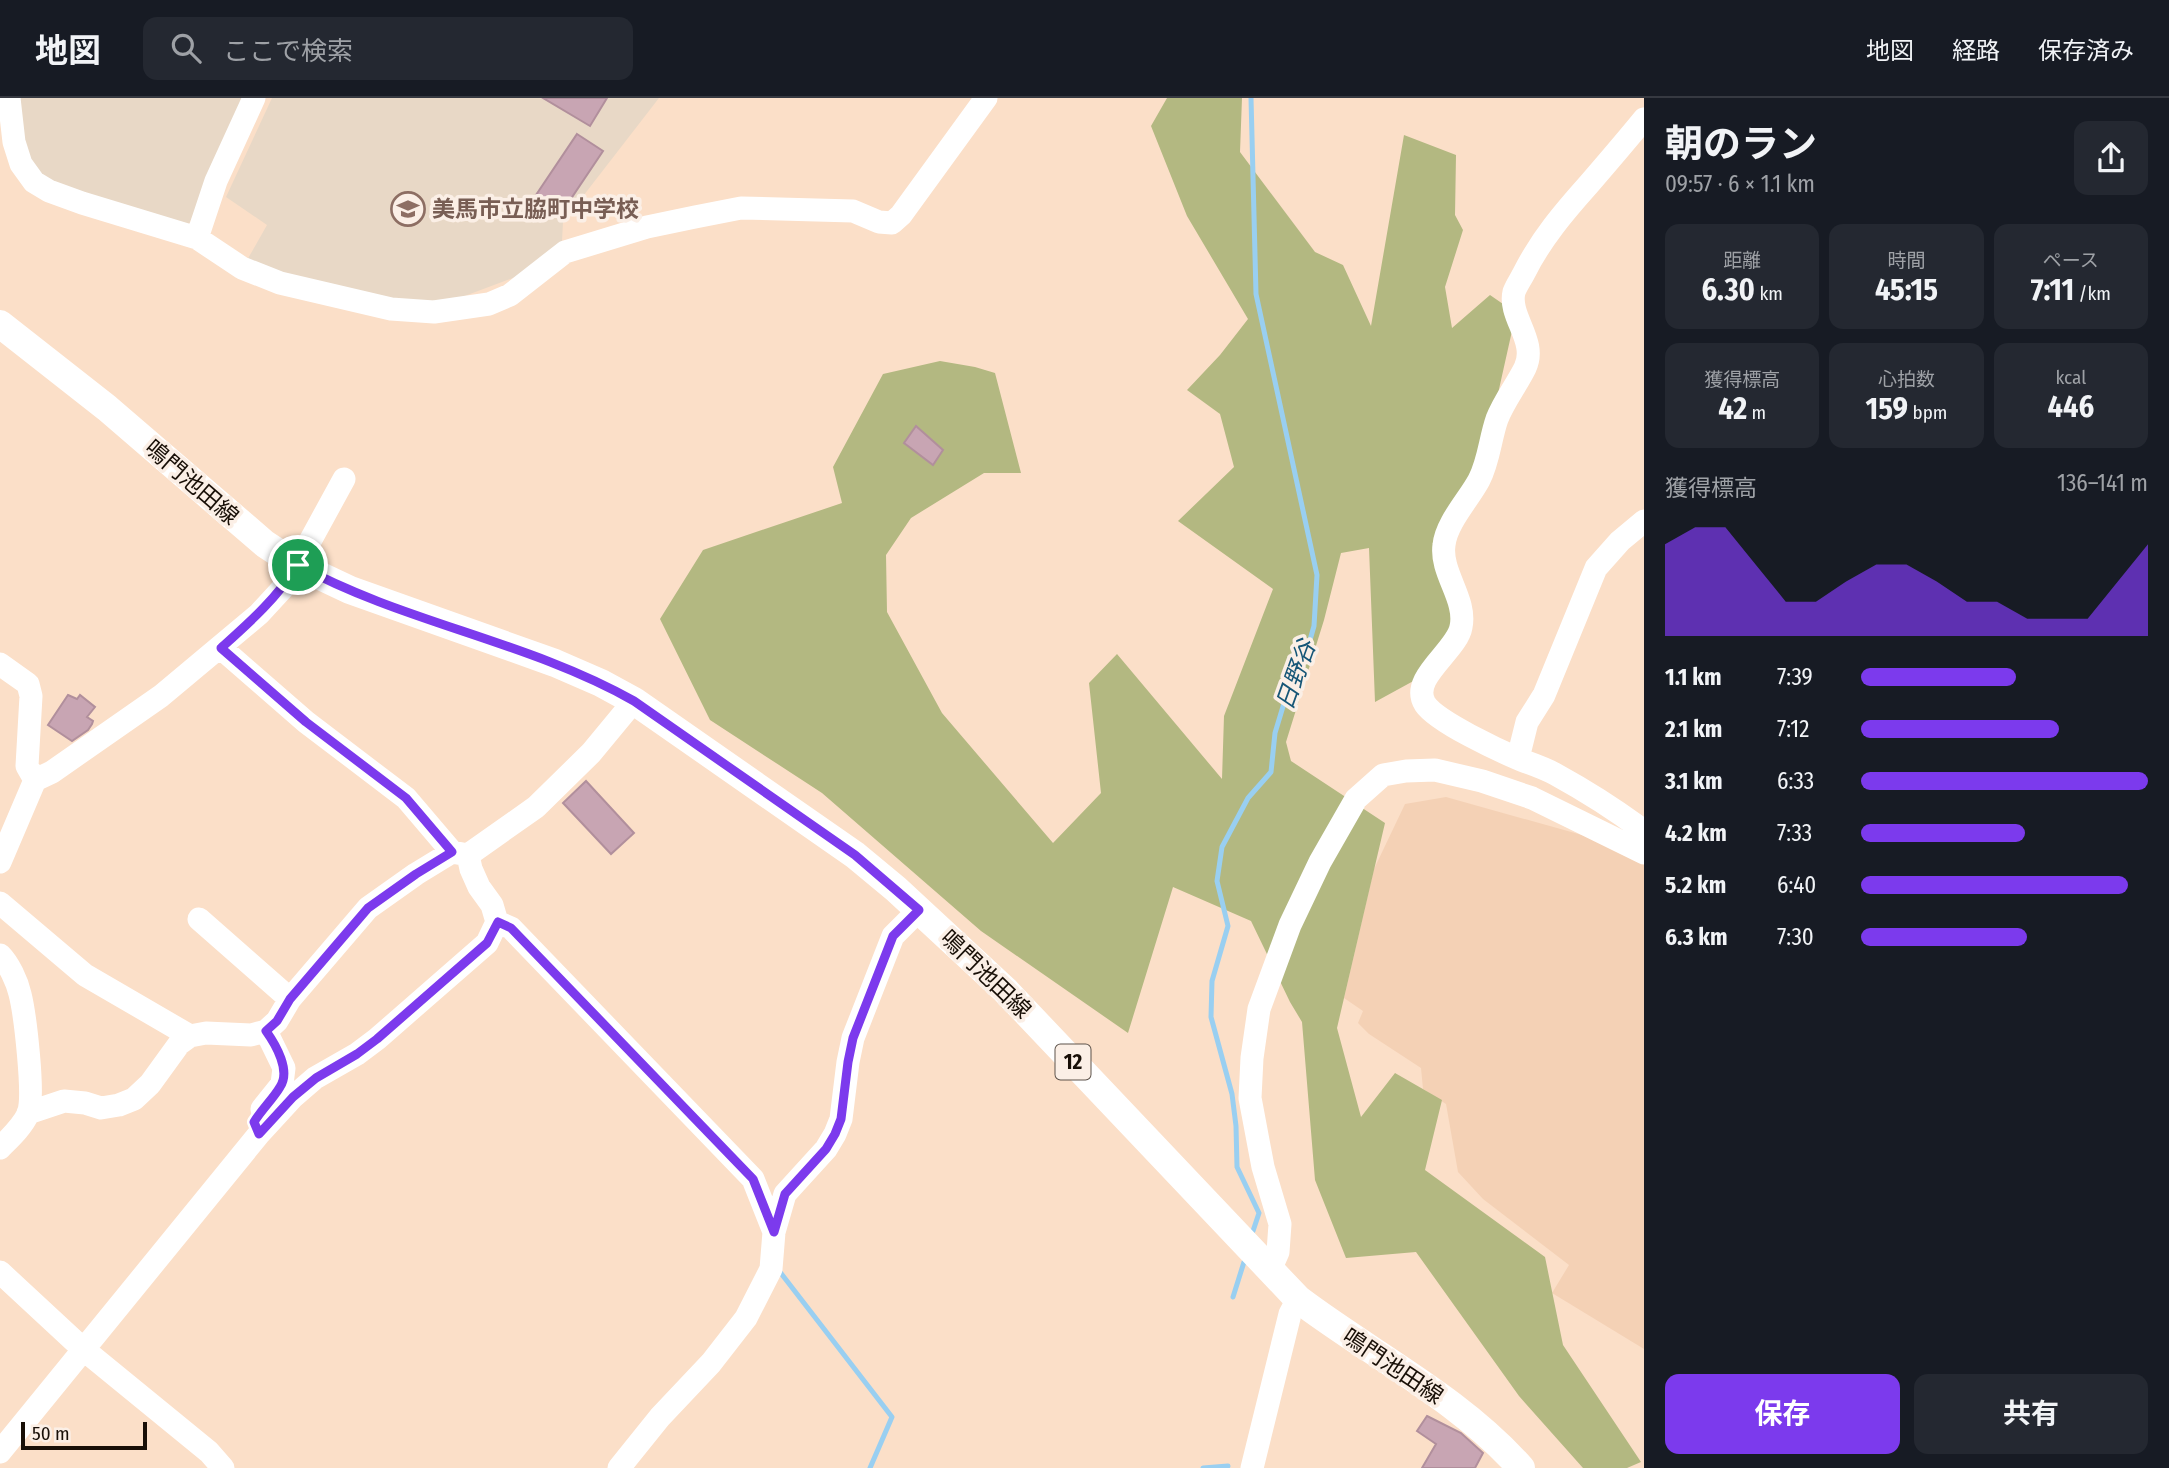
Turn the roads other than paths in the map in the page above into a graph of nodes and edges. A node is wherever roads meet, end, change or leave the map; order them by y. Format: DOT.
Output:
graph roads {
  1 [pos="9,98"];
  2 [pos="254,98"];
  3 [pos="986,98"];
  4 [pos="1644,119"];
  5 [pos="197,238"];
  6 [pos="3,333"];
  7 [pos="344,479"];
  8 [pos="1644,521"];
  9 [pos="298,565"];
  10 [pos="221,648"];
  11 [pos="0,664"];
  12 [pos="634,701"];
  13 [pos="1518,758"];
  14 [pos="35,780"];
  15 [pos="1644,831"];
  16 [pos="460,853"];
  17 [pos="1644,853"];
  18 [pos="0,862"];
  19 [pos="0,903"];
  20 [pos="919,910"];
  21 [pos="199,919"];
  22 [pos="498,922"];
  23 [pos="0,955"];
  24 [pos="290,999"];
  25 [pos="266,1031"];
  26 [pos="190,1036"];
  27 [pos="28,1112"];
  28 [pos="259,1134"];
  29 [pos="0,1148"];
  30 [pos="774,1232"];
  31 [pos="1270,1270"];
  32 [pos="0,1272"];
  33 [pos="1298,1299"];
  34 [pos="83,1349"];
  35 [pos="0,1452"];
  36 [pos="223,1468"];
  37 [pos="619,1468"];
  38 [pos="1252,1468"];
  39 [pos="1521,1468"];
  1 -- 5 [label="street"];
  2 -- 5 [label="street"];
  3 -- 5 [label="street"];
  4 -- 13 [label="street"];
  6 -- 9 [label="main road, 鳴門池田線 / 12"];
  7 -- 9 [label="street"];
  8 -- 13 [label="street"];
  9 -- 10 [label="street"];
  9 -- 12 [label="main road, 鳴門池田線 / 12"];
  10 -- 14 [label="street"];
  10 -- 16 [label="street"];
  11 -- 14 [label="street"];
  12 -- 16 [label="street"];
  12 -- 20 [label="main road, 鳴門池田線 / 12"];
  13 -- 15 [label="street"];
  14 -- 18 [label="street"];
  16 -- 22 [label="street"];
  16 -- 24 [label="street"];
  17 -- 31 [label="street"];
  19 -- 26 [label="street"];
  20 -- 30 [label="street"];
  20 -- 31 [label="main road, 鳴門池田線 / 12"];
  21 -- 24 [label="street"];
  22 -- 28 [label="street"];
  22 -- 30 [label="street"];
  23 -- 27 [label="street"];
  24 -- 25 [label="street"];
  25 -- 26 [label="street"];
  25 -- 28 [label="street"];
  26 -- 27 [label="street"];
  27 -- 29 [label="street"];
  28 -- 34 [label="street"];
  30 -- 37 [label="street"];
  31 -- 33 [label="main road, 鳴門池田線 / 12"];
  32 -- 34 [label="street"];
  33 -- 38 [label="street"];
  33 -- 39 [label="main road, 鳴門池田線 / 12"];
  34 -- 35 [label="street"];
  34 -- 36 [label="street"];
}
